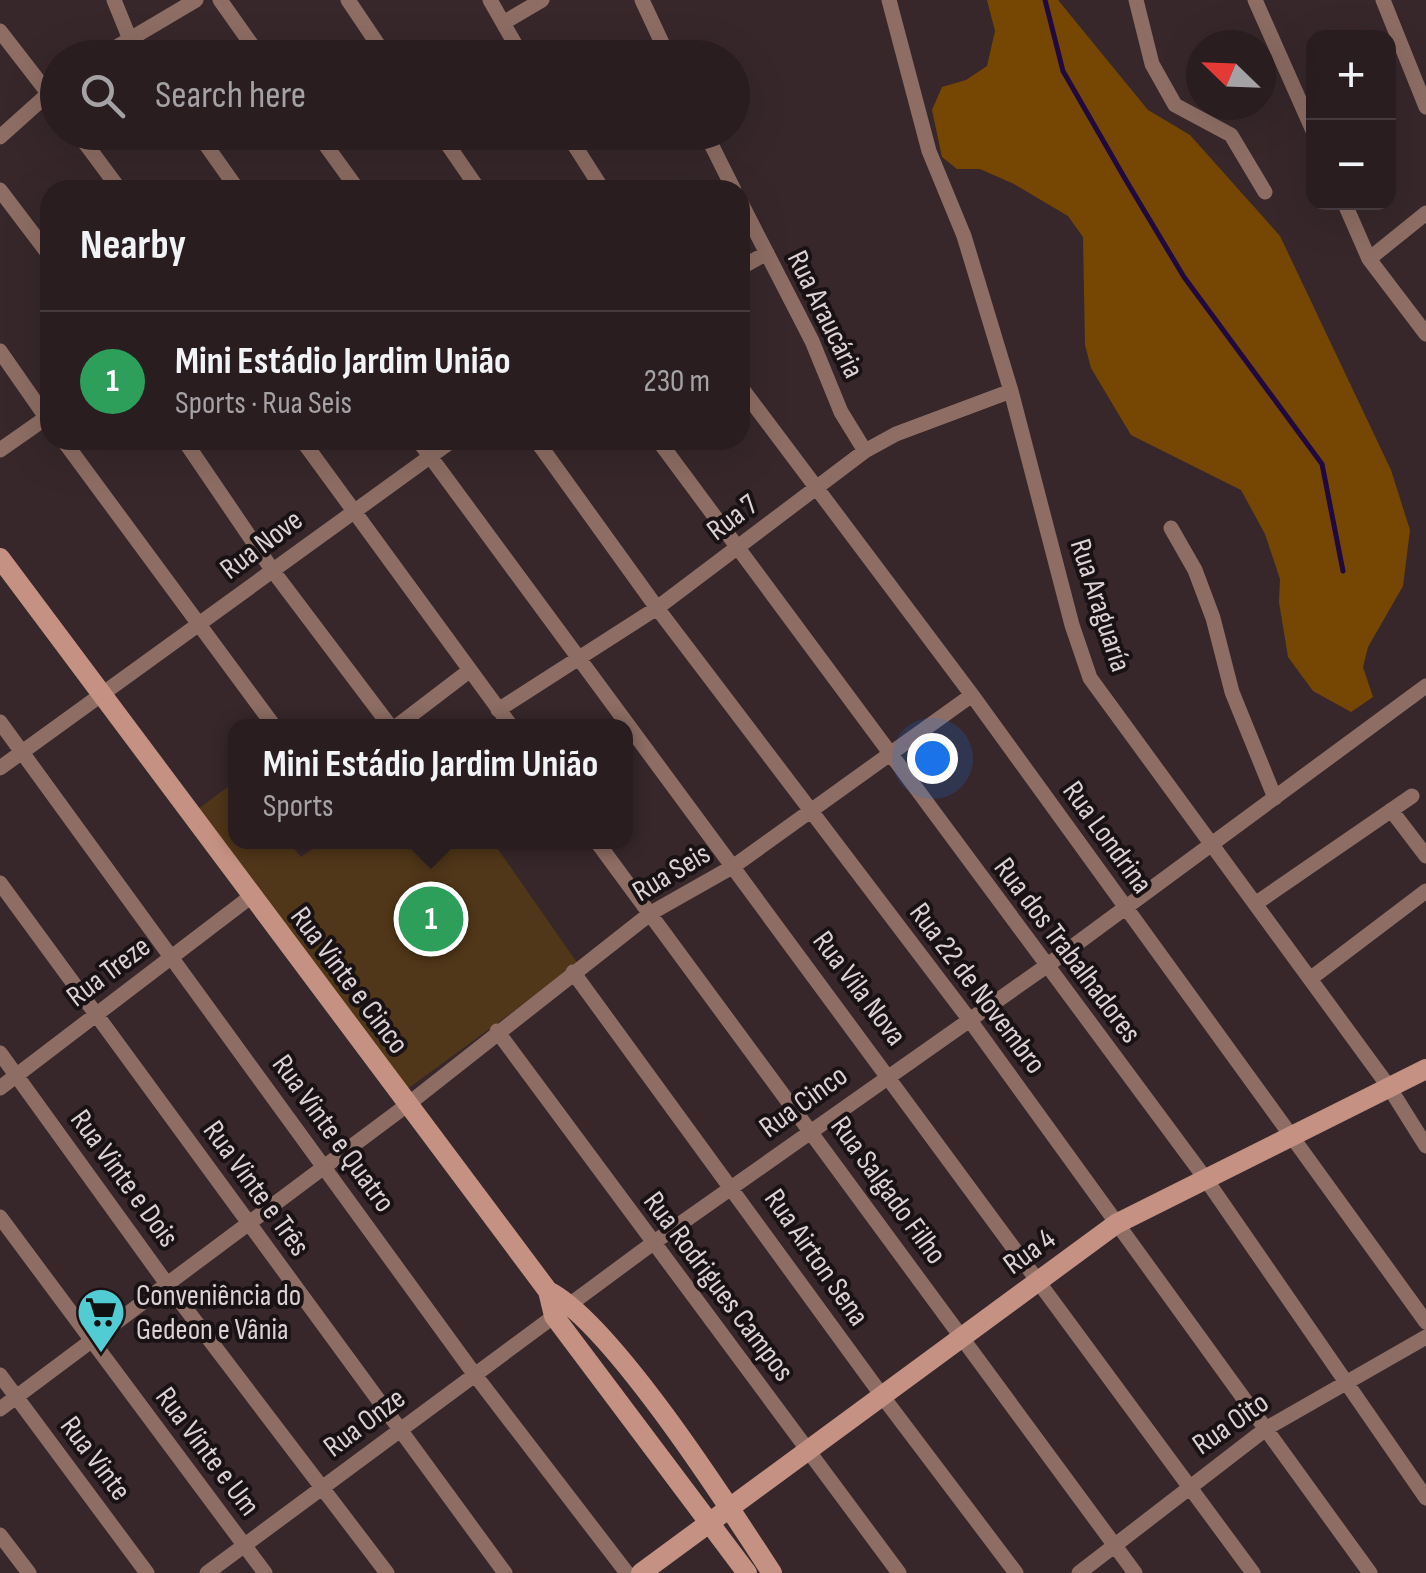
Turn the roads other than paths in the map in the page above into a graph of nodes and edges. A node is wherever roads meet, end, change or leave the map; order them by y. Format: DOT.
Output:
graph roads {
  1 [pos="114,0"];
  2 [pos="196,0"];
  3 [pos="220,0"];
  4 [pos="348,0"];
  5 [pos="490,0"];
  6 [pos="542,0"];
  7 [pos="642,0"];
  8 [pos="890,0"];
  9 [pos="1138,0"];
  10 [pos="1255,0"];
  11 [pos="1384,0"];
  12 [pos="503,23"];
  13 [pos="0,31"];
  14 [pos="128,36"];
  15 [pos="123,40"];
  16 [pos="131,40"];
  17 [pos="248,40"];
  18 [pos="376,40"];
  19 [pos="513,40"];
  20 [pos="661,40"];
  21 [pos="40,75"];
  22 [pos="40,99"];
  23 [pos="1426,107"];
  24 [pos="1308,120"];
  25 [pos="0,137"];
  26 [pos="90,150"];
  27 [pos="210,150"];
  28 [pos="329,150"];
  29 [pos="452,150"];
  30 [pos="577,150"];
  31 [pos="714,150"];
  32 [pos="113,180"];
  33 [pos="231,180"];
  34 [pos="351,180"];
  35 [pos="472,180"];
  36 [pos="597,180"];
  37 [pos="729,180"];
  38 [pos="0,190"];
  39 [pos="1265,192"];
  40 [pos="1348,210"];
  41 [pos="1426,214"];
  42 [pos="750,221"];
  43 [pos="40,243"];
  44 [pos="766,253"];
  45 [pos="1369,259"];
  46 [pos="750,262"];
  47 [pos="1426,334"];
  48 [pos="0,351"];
  49 [pos="1012,391"];
  50 [pos="750,399"];
  51 [pos="40,407"];
  52 [pos="40,425"];
  53 [pos="0,450"];
  54 [pos="69,450"];
  55 [pos="191,450"];
  56 [pos="309,450"];
  57 [pos="425,450"];
  58 [pos="438,450"];
  59 [pos="543,450"];
  60 [pos="666,450"];
  61 [pos="864,450"];
  62 [pos="429,456"];
  63 [pos="818,486"];
  64 [pos="352,509"];
  65 [pos="1171,528"];
  66 [pos="740,546"];
  67 [pos="0,558"];
  68 [pos="273,571"];
  69 [pos="657,608"];
  70 [pos="199,624"];
  71 [pos="576,662"];
  72 [pos="470,671"];
  73 [pos="1426,686"];
  74 [pos="101,693"];
  75 [pos="972,695"];
  76 [pos="498,710"];
  77 [pos="269,719"];
  78 [pos="389,719"];
  79 [pos="404,719"];
  80 [pos="505,719"];
  81 [pos="620,719"];
  82 [pos="0,722"];
  83 [pos="633,736"];
  84 [pos="22,752"];
  85 [pos="890,755"];
  86 [pos="0,768"];
  87 [pos="1412,796"];
  88 [pos="1276,798"];
  89 [pos="810,810"];
  90 [pos="1392,810"];
  91 [pos="1212,845"];
  92 [pos="602,849"];
  93 [pos="1426,856"];
  94 [pos="734,866"];
  95 [pos="0,884"];
  96 [pos="1426,891"];
  97 [pos="250,898"];
  98 [pos="1255,904"];
  99 [pos="1124,906"];
  100 [pos="651,913"];
  101 [pos="172,957"];
  102 [pos="1045,967"];
  103 [pos="574,972"];
  104 [pos="1310,979"];
  105 [pos="96,1015"];
  106 [pos="969,1019"];
  107 [pos="497,1030"];
  108 [pos="0,1053"];
  109 [pos="1426,1069"];
  110 [pos="888,1073"];
  111 [pos="17,1076"];
  112 [pos="1389,1087"];
  113 [pos="0,1088"];
  114 [pos="406,1105"];
  115 [pos="811,1130"];
  116 [pos="1295,1138"];
  117 [pos="1426,1146"];
  118 [pos="323,1164"];
  119 [pos="1206,1178"];
  120 [pos="733,1186"];
  121 [pos="0,1217"];
  122 [pos="248,1222"];
  123 [pos="1116,1224"];
  124 [pos="652,1243"];
  125 [pos="1040,1281"];
  126 [pos="167,1284"];
  127 [pos="548,1291"];
  128 [pos="572,1303"];
  129 [pos="554,1316"];
  130 [pos="1426,1322"];
  131 [pos="962,1336"];
  132 [pos="1426,1337"];
  133 [pos="91,1339"];
  134 [pos="476,1374"];
  135 [pos="0,1375"];
  136 [pos="1346,1380"];
  137 [pos="16,1397"];
  138 [pos="882,1398"];
  139 [pos="0,1409"];
  140 [pos="1268,1428"];
  141 [pos="400,1430"];
  142 [pos="807,1450"];
  143 [pos="1189,1486"];
  144 [pos="324,1487"];
  145 [pos="1426,1498"];
  146 [pos="731,1509"];
  147 [pos="712,1525"];
  148 [pos="0,1535"];
  149 [pos="1114,1544"];
  150 [pos="244,1546"];
  151 [pos="29,1573"];
  152 [pos="147,1573"];
  153 [pos="207,1573"];
  154 [pos="265,1573"];
  155 [pos="388,1573"];
  156 [pos="506,1573"];
  157 [pos="627,1573"];
  158 [pos="641,1573"];
  159 [pos="747,1573"];
  160 [pos="772,1573"];
  161 [pos="899,1573"];
  162 [pos="1016,1573"];
  163 [pos="1078,1573"];
  164 [pos="1135,1573"];
  165 [pos="1253,1573"];
  166 [pos="1370,1573"];
  1 -- 14 [label="street"];
  2 -- 14 [label="street"];
  3 -- 17 [label="street"];
  4 -- 18 [label="street"];
  5 -- 12 [label="street"];
  6 -- 12 [label="street"];
  7 -- 20 [label="street"];
  8 -- 49 [label="street, Rua Araguaría"];
  9 -- 39 [label="street"];
  10 -- 24 [label="street"];
  11 -- 23 [label="street"];
  12 -- 19 [label="street"];
  13 -- 21 [label="street"];
  14 -- 15 [label="street"];
  14 -- 16 [label="street"];
  22 -- 25 [label="street"];
  26 -- 32 [label="street"];
  27 -- 33 [label="street"];
  28 -- 34 [label="street"];
  29 -- 35 [label="street"];
  30 -- 36 [label="street"];
  31 -- 37 [label="street"];
  38 -- 43 [label="street"];
  40 -- 45 [label="street"];
  41 -- 45 [label="street"];
  42 -- 44 [label="street, Rua Araucária"];
  44 -- 46 [label="street"];
  44 -- 61 [label="street, Rua Araucária"];
  45 -- 47 [label="street"];
  48 -- 51 [label="street"];
  49 -- 61 [label="street, Rua 7"];
  49 -- 91 [label="street, Rua Araguaría"];
  50 -- 63 [label="street, Rua Londrina"];
  52 -- 53 [label="street"];
  54 -- 70 [label="street"];
  55 -- 68 [label="street"];
  56 -- 64 [label="street"];
  57 -- 62 [label="street, Rua Vila Nova"];
  58 -- 62 [label="street, Rua Nove"];
  59 -- 69 [label="street, Rua 22 de Novembro"];
  60 -- 66 [label="street, Rua dos Trabalhadores"];
  61 -- 63 [label="street, Rua 7"];
  62 -- 64 [label="street, Rua Nove"];
  62 -- 71 [label="street, Rua Vila Nova"];
  63 -- 66 [label="street, Rua 7"];
  63 -- 75 [label="street, Rua Londrina"];
  64 -- 68 [label="street, Rua Nove"];
  64 -- 72 [label="street"];
  65 -- 88 [label="street"];
  66 -- 69 [label="street, Rua 7"];
  66 -- 85 [label="street, Rua dos Trabalhadores"];
  67 -- 74 [label="street, Rua Vinte e Cinco"];
  68 -- 70 [label="street, Rua Nove"];
  68 -- 78 [label="street"];
  69 -- 71 [label="street, Rua 7"];
  69 -- 89 [label="street, Rua 22 de Novembro"];
  70 -- 74 [label="street, Rua Nove"];
  70 -- 77 [label="street"];
  71 -- 76 [label="street, Rua 7"];
  71 -- 81 [label="street, Rua Vila Nova"];
  72 -- 76 [label="street"];
  72 -- 79 [label="street"];
  73 -- 88 [label="street, Rua Cinco"];
  74 -- 84 [label="street, Rua Nove"];
  74 -- 97 [label="street, Rua Vinte e Cinco"];
  75 -- 85 [label="street, Rua Seis"];
  75 -- 99 [label="street, Rua Londrina"];
  76 -- 80 [label="street"];
  82 -- 84 [label="street, Rua Vinte e Quatro"];
  83 -- 94 [label="street, Rua Vila Nova"];
  84 -- 86 [label="street, Rua Nove"];
  84 -- 101 [label="street, Rua Vinte e Quatro"];
  85 -- 89 [label="street, Rua Seis"];
  85 -- 102 [label="street, Rua dos Trabalhadores"];
  87 -- 90 [label="street"];
  88 -- 91 [label="street, Rua Cinco"];
  89 -- 94 [label="street, Rua Seis"];
  89 -- 106 [label="street, Rua 22 de Novembro"];
  90 -- 93 [label="street"];
  90 -- 98 [label="street"];
  91 -- 98 [label="street, Rua Araguaría"];
  91 -- 99 [label="street, Rua Cinco"];
  92 -- 100 [label="street, Rua Salgado Filho"];
  94 -- 100 [label="street, Rua Seis"];
  94 -- 110 [label="street, Rua Vila Nova"];
  95 -- 105 [label="street, Rua Vinte e Três"];
  96 -- 104 [label="street"];
  97 -- 101 [label="street, Rua Treze"];
  97 -- 114 [label="street, Rua Vinte e Cinco"];
  98 -- 104 [label="street, Rua Araguaría"];
  99 -- 102 [label="street, Rua Cinco"];
  99 -- 116 [label="street, Rua Londrina"];
  100 -- 103 [label="street, Rua Seis"];
  100 -- 115 [label="street, Rua Salgado Filho"];
  101 -- 105 [label="street, Rua Treze"];
  101 -- 118 [label="street, Rua Vinte e Quatro"];
  102 -- 106 [label="street, Rua Cinco"];
  102 -- 119 [label="street, Rua dos Trabalhadores"];
  103 -- 107 [label="street, Rua Seis"];
  103 -- 120 [label="street, Rua Airton Sena"];
  104 -- 112 [label="street, Rua Araguaría"];
  105 -- 111 [label="street, Rua Treze"];
  105 -- 122 [label="street, Rua Vinte e Três"];
  106 -- 110 [label="street, Rua Cinco"];
  106 -- 123 [label="street, Rua 22 de Novembro"];
  107 -- 114 [label="street, Rua Seis"];
  107 -- 124 [label="street, Rua Rodrigues Campos"];
  108 -- 111 [label="street, Rua Vinte e Dois"];
  109 -- 112 [label="street, Rua 4"];
  110 -- 115 [label="street, Rua Cinco"];
  110 -- 125 [label="street, Rua Vila Nova"];
  111 -- 113 [label="street, Rua Treze"];
  111 -- 126 [label="street, Rua Vinte e Dois"];
  112 -- 116 [label="street, Rua 4"];
  112 -- 117 [label="street, Rua Araguaría"];
  114 -- 118 [label="street, Rua Seis"];
  114 -- 127 [label="street, Rua Vinte e Cinco"];
  115 -- 120 [label="street, Rua Cinco"];
  115 -- 131 [label="street, Rua Salgado Filho"];
  116 -- 119 [label="street, Rua 4"];
  116 -- 130 [label="street, Rua Londrina"];
  118 -- 122 [label="street, Rua Seis"];
  118 -- 134 [label="street, Rua Vinte e Quatro"];
  119 -- 123 [label="street, Rua 4"];
  119 -- 136 [label="street, Rua dos Trabalhadores"];
  120 -- 124 [label="street, Rua Cinco"];
  120 -- 138 [label="street, Rua Airton Sena"];
  121 -- 133 [label="street, Rua Vinte e Um"];
  122 -- 126 [label="street, Rua Seis"];
  122 -- 141 [label="street, Rua Vinte e Três"];
  123 -- 125 [label="street, Rua 4"];
  123 -- 140 [label="street, Rua 22 de Novembro"];
  124 -- 128 [label="street, Rua Cinco"];
  124 -- 142 [label="street, Rua Rodrigues Campos"];
  125 -- 131 [label="street, Rua 4"];
  125 -- 143 [label="street, Rua Vila Nova"];
  126 -- 133 [label="street, Rua Seis"];
  126 -- 144 [label="street, Rua Vinte e Dois"];
  127 -- 128 [label="street, Rua Vinte e Cinco"];
  127 -- 129 [label="street, Rua Vinte e Cinco"];
  128 -- 129 [label="street, Rua Cinco"];
  128 -- 146 [label="street, Rua Vinte e Cinco"];
  129 -- 134 [label="street, Rua Onze"];
  129 -- 147 [label="street, Rua Vinte e Cinco"];
  131 -- 138 [label="street, Rua 4"];
  131 -- 149 [label="street, Rua Salgado Filho"];
  132 -- 136 [label="street, Rua Oito"];
  133 -- 137 [label="street, Rua Seis"];
  133 -- 150 [label="street, Rua Vinte e Um"];
  134 -- 141 [label="street, Rua Onze"];
  134 -- 157 [label="street, Rua Vinte e Quatro"];
  135 -- 137 [label="street, Rua Vinte"];
  136 -- 140 [label="street, Rua Oito"];
  136 -- 145 [label="street, Rua dos Trabalhadores"];
  137 -- 139 [label="street, Rua Seis"];
  137 -- 152 [label="street, Rua Vinte"];
  138 -- 142 [label="street, Rua 4"];
  138 -- 162 [label="street, Rua Airton Sena"];
  140 -- 143 [label="street, Rua Oito"];
  140 -- 166 [label="street, Rua 22 de Novembro"];
  141 -- 144 [label="street, Rua Onze"];
  141 -- 156 [label="street, Rua Vinte e Três"];
  142 -- 146 [label="street, Rua 4"];
  142 -- 161 [label="street, Rua Rodrigues Campos"];
  143 -- 149 [label="street, Rua Oito"];
  143 -- 165 [label="street, Rua Vila Nova"];
  144 -- 150 [label="street, Rua Onze"];
  144 -- 155 [label="street, Rua Vinte e Dois"];
  146 -- 147 [label="street, Rua 4"];
  146 -- 160 [label="street, Rua Vinte e Cinco"];
  147 -- 158 [label="street, Rua 4"];
  147 -- 159 [label="street, Rua Vinte e Cinco"];
  148 -- 151 [label="street"];
  149 -- 163 [label="street, Rua Oito"];
  149 -- 164 [label="street, Rua Salgado Filho"];
  150 -- 153 [label="street, Rua Onze"];
  150 -- 154 [label="street, Rua Vinte e Um"];
}
